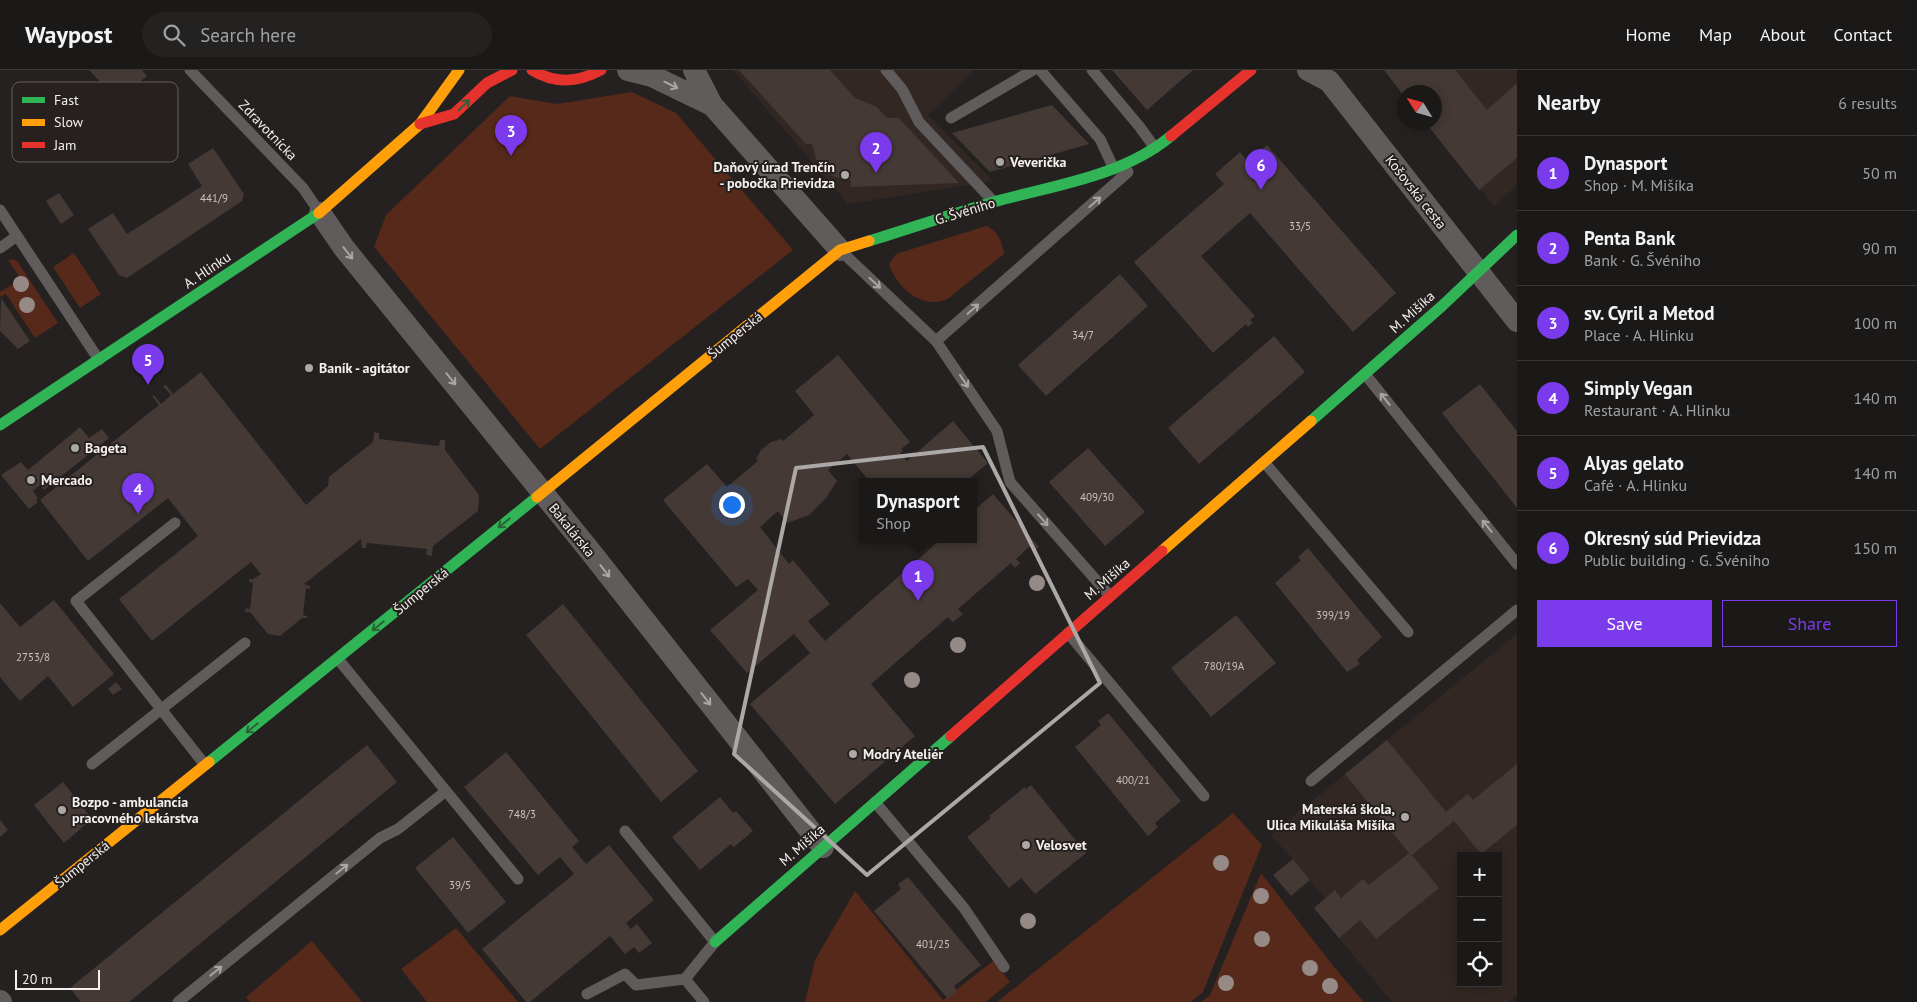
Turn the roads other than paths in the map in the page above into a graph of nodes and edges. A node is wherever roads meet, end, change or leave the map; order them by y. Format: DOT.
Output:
graph roads {
  1 [pos="190,70"];
  2 [pos="459,70"];
  3 [pos="512,70"];
  4 [pos="532,70"];
  5 [pos="601,70"];
  6 [pos="628,70"];
  7 [pos="694,70"];
  8 [pos="886,70"];
  9 [pos="1033,70"];
  10 [pos="1040,70"];
  11 [pos="1092,70"];
  12 [pos="1251,70"];
  13 [pos="1308,70"];
  14 [pos="712,105"];
  15 [pos="951,118"];
  16 [pos="420,124"];
  17 [pos="1155,149"];
  18 [pos="1114,169"];
  19 [pos="994,202"];
  20 [pos="0,210"];
  21 [pos="320,213"];
  22 [pos="17,236"];
  23 [pos="1517,236"];
  24 [pos="0,248"];
  25 [pos="840,250"];
  26 [pos="1478,271"];
  27 [pos="1517,321"];
  28 [pos="936,341"];
  29 [pos="99,360"];
  30 [pos="1365,374"];
  31 [pos="0,425"];
  32 [pos="1264,462"];
  33 [pos="542,492"];
  34 [pos="175,523"];
  35 [pos="1517,564"];
  36 [pos="1110,597"];
  37 [pos="1517,610"];
  38 [pos="1408,632"];
  39 [pos="1068,633"];
  40 [pos="244,643"];
  41 [pos="338,659"];
  42 [pos="162,708"];
  43 [pos="92,764"];
  44 [pos="205,765"];
  45 [pos="1311,781"];
  46 [pos="446,791"];
  47 [pos="1204,796"];
  48 [pos="875,802"];
  49 [pos="625,831"];
  50 [pos="823,847"];
  51 [pos="518,879"];
  52 [pos="0,930"];
  53 [pos="715,942"];
  54 [pos="1004,967"];
  55 [pos="685,979"];
  56 [pos="587,994"];
  57 [pos="178,1002"];
  58 [pos="704,1002"];
  1 -- 21 [label="lane, Zdravotnícka"];
  2 -- 16 [label="street, A. Hlinku"];
  16 -- 3 [label="street, A. Hlinku, one-way"];
  4 -- 5 [label="street"];
  6 -- 14 [label="street, one-way"];
  7 -- 14 [label="street"];
  8 -- 19 [label="lane"];
  9 -- 15 [label="lane"];
  10 -- 18 [label="lane"];
  11 -- 17 [label="lane"];
  12 -- 17 [label="street, G. Švéniho"];
  13 -- 26 [label="street, Košovská cesta"];
  14 -- 25 [label="street"];
  16 -- 21 [label="street, A. Hlinku"];
  17 -- 18 [label="street, G. Švéniho"];
  28 -- 17 [label="lane, one-way"];
  18 -- 19 [label="street, G. Švéniho"];
  19 -- 25 [label="street, G. Švéniho"];
  20 -- 22 [label="lane"];
  21 -- 29 [label="street, A. Hlinku"];
  21 -- 33 [label="street, Bakalárska, one-way"];
  22 -- 24 [label="lane"];
  22 -- 29 [label="lane"];
  23 -- 26 [label="street, M. Mišíka"];
  25 -- 28 [label="lane, one-way"];
  25 -- 33 [label="street, Šumperská"];
  26 -- 27 [label="street, Košovská cesta"];
  26 -- 30 [label="street, M. Mišíka"];
  28 -- 36 [label="lane, one-way"];
  29 -- 31 [label="street, A. Hlinku"];
  30 -- 32 [label="street, M. Mišíka"];
  35 -- 30 [label="lane, one-way"];
  32 -- 36 [label="street, M. Mišíka"];
  32 -- 38 [label="lane"];
  33 -- 41 [label="street, Šumperská, one-way"];
  33 -- 50 [label="street, Bakalárska, one-way"];
  34 -- 42 [label="lane"];
  36 -- 39 [label="street, M. Mišíka"];
  37 -- 45 [label="lane"];
  39 -- 47 [label="lane"];
  39 -- 48 [label="street, M. Mišíka"];
  40 -- 42 [label="lane"];
  41 -- 44 [label="street, Šumperská, one-way"];
  41 -- 46 [label="lane"];
  42 -- 43 [label="lane"];
  42 -- 44 [label="lane"];
  44 -- 52 [label="street, Šumperská"];
  46 -- 51 [label="lane"];
  57 -- 46 [label="lane, one-way"];
  48 -- 50 [label="street, M. Mišíka"];
  48 -- 54 [label="lane"];
  49 -- 53 [label="lane"];
  50 -- 53 [label="street, M. Mišíka"];
  53 -- 55 [label="lane"];
  55 -- 56 [label="lane"];
  55 -- 58 [label="lane"];
}
